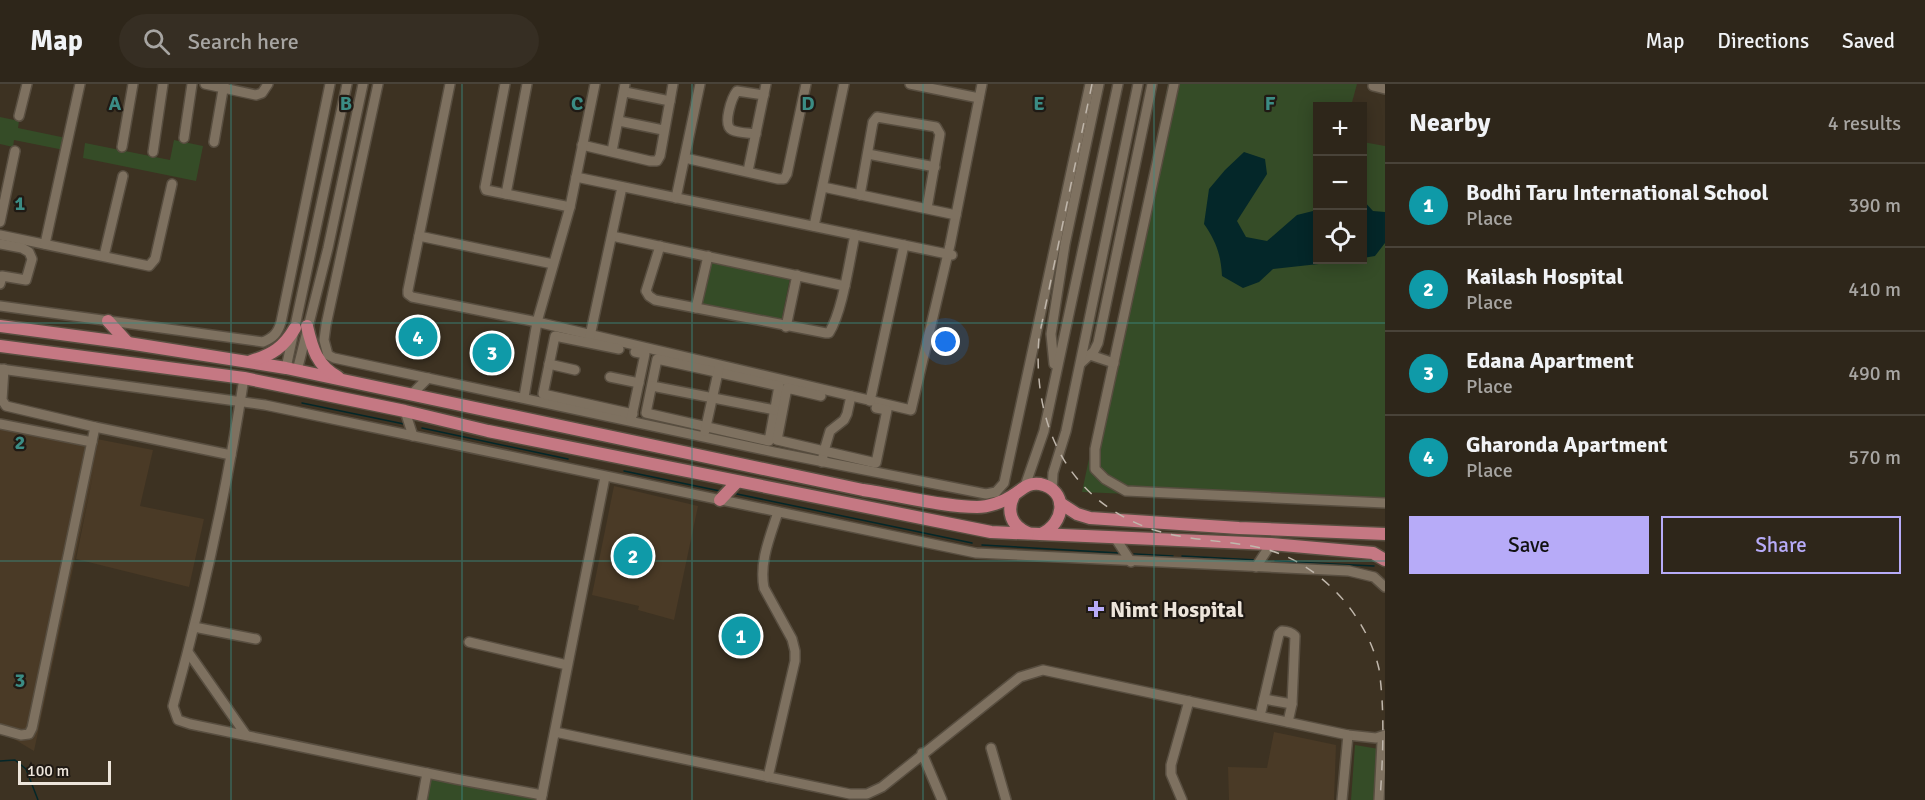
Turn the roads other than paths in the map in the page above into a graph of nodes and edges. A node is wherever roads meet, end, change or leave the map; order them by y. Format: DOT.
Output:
graph roads {
  1 [pos="27,84"];
  2 [pos="80,84"];
  3 [pos="133,84"];
  4 [pos="163,84"];
  5 [pos="192,84"];
  6 [pos="205,84"];
  7 [pos="268,84"];
  8 [pos="330,84"];
  9 [pos="347,84"];
  10 [pos="363,84"];
  11 [pos="378,84"];
  12 [pos="450,84"];
  13 [pos="505,84"];
  14 [pos="527,84"];
  15 [pos="595,84"];
  16 [pos="673,84"];
  17 [pos="700,84"];
  18 [pos="766,84"];
  19 [pos="806,84"];
  20 [pos="844,84"];
  21 [pos="910,84"];
  22 [pos="982,84"];
  23 [pos="1090,84"];
  24 [pos="1099,84"];
  25 [pos="1118,84"];
  26 [pos="1138,84"];
  27 [pos="1152,84"];
  28 [pos="1174,84"];
  29 [pos="224,86"];
  30 [pos="1373,86"];
  31 [pos="625,88"];
  32 [pos="1385,89"];
  33 [pos="764,95"];
  34 [pos="979,98"];
  35 [pos="670,101"];
  36 [pos="19,116"];
  37 [pos="619,121"];
  38 [pos="663,130"];
  39 [pos="756,134"];
  40 [pos="184,138"];
  41 [pos="214,142"];
  42 [pos="582,145"];
  43 [pos="122,147"];
  44 [pos="15,151"];
  45 [pos="612,151"];
  46 [pos="153,152"];
  47 [pos="868,154"];
  48 [pos="685,158"];
  49 [pos="935,167"];
  50 [pos="748,171"];
  51 [pos="123,176"];
  52 [pos="576,177"];
  53 [pos="172,184"];
  54 [pos="622,187"];
  55 [pos="823,187"];
  56 [pos="506,194"];
  57 [pos="860,195"];
  58 [pos="676,198"];
  59 [pos="570,207"];
  60 [pos="927,208"];
  61 [pos="956,215"];
  62 [pos="0,222"];
  63 [pos="814,226"];
  64 [pos="0,235"];
  65 [pos="855,235"];
  66 [pos="419,236"];
  67 [pos="612,236"];
  68 [pos="344,243"];
  69 [pos="0,244"];
  70 [pos="45,244"];
  71 [pos="903,245"];
  72 [pos="660,246"];
  73 [pos="328,248"];
  74 [pos="950,254"];
  75 [pos="104,256"];
  76 [pos="708,256"];
  77 [pos="553,264"];
  78 [pos="797,275"];
  79 [pos="0,284"];
  80 [pos="844,286"];
  81 [pos="0,306"];
  82 [pos="696,308"];
  83 [pos="108,321"];
  84 [pos="537,322"];
  85 [pos="0,326"];
  86 [pos="301,327"];
  87 [pos="786,327"];
  88 [pos="590,336"];
  89 [pos="95,339"];
  90 [pos="128,343"];
  91 [pos="0,346"];
  92 [pos="1090,355"];
  93 [pos="82,357"];
  94 [pos="247,362"];
  95 [pos="1081,363"];
  96 [pos="1114,363"];
  97 [pos="549,364"];
  98 [pos="2,369"];
  99 [pos="291,369"];
  100 [pos="719,369"];
  101 [pos="575,370"];
  102 [pos="1056,370"];
  103 [pos="610,377"];
  104 [pos="244,378"];
  105 [pos="428,378"];
  106 [pos="346,381"];
  107 [pos="639,383"];
  108 [pos="652,386"];
  109 [pos="412,394"];
  110 [pos="524,397"];
  111 [pos="542,398"];
  112 [pos="712,398"];
  113 [pos="851,399"];
  114 [pos="240,401"];
  115 [pos="870,401"];
  116 [pos="775,410"];
  117 [pos="405,411"];
  118 [pos="487,411"];
  119 [pos="632,417"];
  120 [pos="0,424"];
  121 [pos="470,427"];
  122 [pos="95,428"];
  123 [pos="705,431"];
  124 [pos="413,436"];
  125 [pos="92,442"];
  126 [pos="824,451"];
  127 [pos="231,455"];
  128 [pos="822,462"];
  129 [pos="874,472"];
  130 [pos="605,477"];
  131 [pos="737,482"];
  132 [pos="1025,486"];
  133 [pos="863,490"];
  134 [pos="1052,490"];
  135 [pos="1014,495"];
  136 [pos="720,500"];
  137 [pos="1060,503"];
  138 [pos="1385,504"];
  139 [pos="778,512"];
  140 [pos="1028,534"];
  141 [pos="1041,534"];
  142 [pos="1385,534"];
  143 [pos="1114,536"];
  144 [pos="1271,544"];
  145 [pos="1385,560"];
  146 [pos="1131,562"];
  147 [pos="1256,567"];
  148 [pos="1385,587"];
  149 [pos="194,627"];
  150 [pos="256,639"];
  151 [pos="469,642"];
  152 [pos="188,652"];
  153 [pos="567,665"];
  154 [pos="1264,699"];
  155 [pos="1189,701"];
  156 [pos="1292,704"];
  157 [pos="1260,716"];
  158 [pos="1288,722"];
  159 [pos="0,729"];
  160 [pos="555,732"];
  161 [pos="246,735"];
  162 [pos="1348,735"];
  163 [pos="1382,740"];
  164 [pos="991,748"];
  165 [pos="922,753"];
  166 [pos="427,773"];
  167 [pos="768,777"];
  168 [pos="542,797"];
  169 [pos="849,797"];
  170 [pos="868,797"];
  171 [pos="422,800"];
  172 [pos="942,800"];
  173 [pos="1006,800"];
  174 [pos="1182,800"];
  175 [pos="1342,800"];
  176 [pos="1380,800"];
  1 -- 36 [label="street"];
  2 -- 70 [label="street"];
  3 -- 43 [label="street"];
  4 -- 46 [label="street"];
  5 -- 40 [label="street"];
  6 -- 29 [label="street"];
  7 -- 29 [label="street"];
  8 -- 83 [label="street"];
  9 -- 86 [label="street"];
  10 -- 73 [label="street"];
  11 -- 68 [label="street"];
  12 -- 66 [label="street"];
  13 -- 56 [label="street"];
  14 -- 56 [label="street"];
  15 -- 42 [label="street"];
  16 -- 35 [label="street"];
  17 -- 48 [label="street"];
  18 -- 33 [label="street"];
  19 -- 50 [label="street"];
  20 -- 55 [label="street"];
  21 -- 34 [label="street"];
  22 -- 34 [label="street"];
  23 -- 129 [label="street"];
  24 -- 102 [label="street"];
  25 -- 102 [label="street"];
  26 -- 95 [label="street"];
  27 -- 92 [label="street"];
  28 -- 96 [label="street"];
  29 -- 41 [label="street"];
  30 -- 32 [label="street"];
  31 -- 35 [label="street"];
  31 -- 37 [label="street"];
  33 -- 39 [label="street"];
  33 -- 39 [label="street"];
  34 -- 61 [label="street"];
  35 -- 38 [label="street"];
  37 -- 38 [label="street"];
  37 -- 45 [label="street"];
  38 -- 45 [label="street"];
  39 -- 50 [label="street"];
  42 -- 45 [label="street"];
  42 -- 52 [label="street"];
  44 -- 62 [label="street"];
  47 -- 49 [label="street"];
  47 -- 49 [label="street"];
  47 -- 57 [label="street"];
  48 -- 50 [label="street"];
  48 -- 58 [label="street"];
  49 -- 60 [label="street"];
  51 -- 75 [label="street"];
  52 -- 54 [label="street"];
  52 -- 59 [label="street"];
  53 -- 75 [label="street"];
  54 -- 58 [label="street"];
  54 -- 67 [label="street"];
  55 -- 57 [label="street"];
  55 -- 63 [label="street"];
  56 -- 59 [label="street"];
  57 -- 60 [label="street"];
  58 -- 63 [label="street"];
  59 -- 77 [label="street"];
  60 -- 61 [label="street"];
  61 -- 74 [label="street"];
  63 -- 65 [label="street"];
  64 -- 70 [label="street"];
  65 -- 71 [label="street"];
  65 -- 80 [label="street"];
  66 -- 77 [label="street"];
  66 -- 84 [label="street"];
  67 -- 72 [label="street"];
  67 -- 88 [label="street"];
  68 -- 73 [label="street"];
  68 -- 105 [label="street"];
  69 -- 79 [label="street"];
  70 -- 75 [label="street"];
  71 -- 74 [label="street"];
  71 -- 115 [label="street"];
  72 -- 76 [label="street"];
  72 -- 82 [label="street"];
  73 -- 86 [label="street"];
  74 -- 115 [label="street"];
  76 -- 78 [label="street"];
  76 -- 82 [label="street"];
  77 -- 84 [label="street"];
  78 -- 80 [label="street"];
  78 -- 87 [label="street"];
  80 -- 87 [label="street"];
  81 -- 83 [label="street"];
  82 -- 87 [label="street"];
  83 -- 90 [label="main road"];
  84 -- 88 [label="street"];
  84 -- 110 [label="street"];
  85 -- 89 [label="main road"];
  86 -- 94 [label="main road"];
  86 -- 99 [label="street"];
  86 -- 106 [label="main road"];
  88 -- 100 [label="street"];
  89 -- 90 [label="main road"];
  89 -- 93 [label="main road"];
  90 -- 94 [label="main road"];
  91 -- 93 [label="main road"];
  92 -- 95 [label="street"];
  92 -- 96 [label="street"];
  93 -- 104 [label="main road"];
  94 -- 99 [label="main road"];
  95 -- 134 [label="street"];
  96 -- 138 [label="street"];
  97 -- 101 [label="street"];
  97 -- 107 [label="street"];
  97 -- 111 [label="street"];
  98 -- 114 [label="street"];
  98 -- 122 [label="street"];
  99 -- 106 [label="main road"];
  100 -- 108 [label="street"];
  100 -- 112 [label="street"];
  100 -- 113 [label="street"];
  100 -- 116 [label="street"];
  102 -- 132 [label="street"];
  103 -- 107 [label="street"];
  104 -- 114 [label="street"];
  104 -- 117 [label="main road"];
  105 -- 109 [label="street"];
  105 -- 110 [label="street"];
  106 -- 109 [label="main road"];
  107 -- 119 [label="street"];
  108 -- 112 [label="street"];
  108 -- 123 [label="street"];
  109 -- 118 [label="main road"];
  110 -- 111 [label="street"];
  111 -- 119 [label="street"];
  112 -- 116 [label="street"];
  112 -- 123 [label="street"];
  113 -- 115 [label="street"];
  113 -- 126 [label="street"];
  113 -- 126 [label="street"];
  113 -- 126 [label="street"];
  114 -- 124 [label="street"];
  114 -- 127 [label="street"];
  116 -- 123 [label="street"];
  117 -- 121 [label="main road"];
  117 -- 124 [label="street"];
  118 -- 121 [label="main road"];
  118 -- 133 [label="main road"];
  119 -- 123 [label="street"];
  120 -- 125 [label="street"];
  121 -- 131 [label="main road"];
  122 -- 125 [label="street"];
  122 -- 127 [label="street"];
  123 -- 128 [label="street"];
  124 -- 130 [label="street"];
  125 -- 159 [label="street"];
  126 -- 128 [label="street"];
  127 -- 149 [label="street"];
  128 -- 129 [label="street"];
  129 -- 133 [label="street"];
  130 -- 136 [label="street"];
  130 -- 153 [label="street"];
  131 -- 136 [label="main road"];
  131 -- 140 [label="main road"];
  132 -- 134 [label="main road"];
  132 -- 135 [label="main road"];
  133 -- 135 [label="main road"];
  134 -- 137 [label="main road"];
  135 -- 140 [label="main road"];
  136 -- 139 [label="street"];
  137 -- 141 [label="main road"];
  137 -- 142 [label="main road"];
  139 -- 146 [label="street"];
  139 -- 167 [label="street"];
  140 -- 141 [label="main road"];
  141 -- 143 [label="main road"];
  143 -- 144 [label="main road"];
  143 -- 146 [label="street"];
  144 -- 145 [label="main road"];
  144 -- 147 [label="street"];
  146 -- 147 [label="street"];
  147 -- 148 [label="street"];
  149 -- 150 [label="street"];
  149 -- 152 [label="street"];
  151 -- 153 [label="street"];
  152 -- 161 [label="street"];
  152 -- 161 [label="street"];
  153 -- 160 [label="street"];
  154 -- 156 [label="street"];
  154 -- 156 [label="street"];
  154 -- 157 [label="street"];
  155 -- 157 [label="street"];
  155 -- 165 [label="street"];
  155 -- 174 [label="street"];
  156 -- 158 [label="street"];
  157 -- 158 [label="street"];
  158 -- 162 [label="street"];
  160 -- 167 [label="street"];
  160 -- 168 [label="street"];
  161 -- 166 [label="street"];
  162 -- 163 [label="street"];
  162 -- 175 [label="street"];
  163 -- 176 [label="street"];
  164 -- 173 [label="street"];
  165 -- 170 [label="street"];
  165 -- 172 [label="street"];
  166 -- 168 [label="street"];
  166 -- 171 [label="street"];
  167 -- 169 [label="street"];
  169 -- 170 [label="street"];
}
